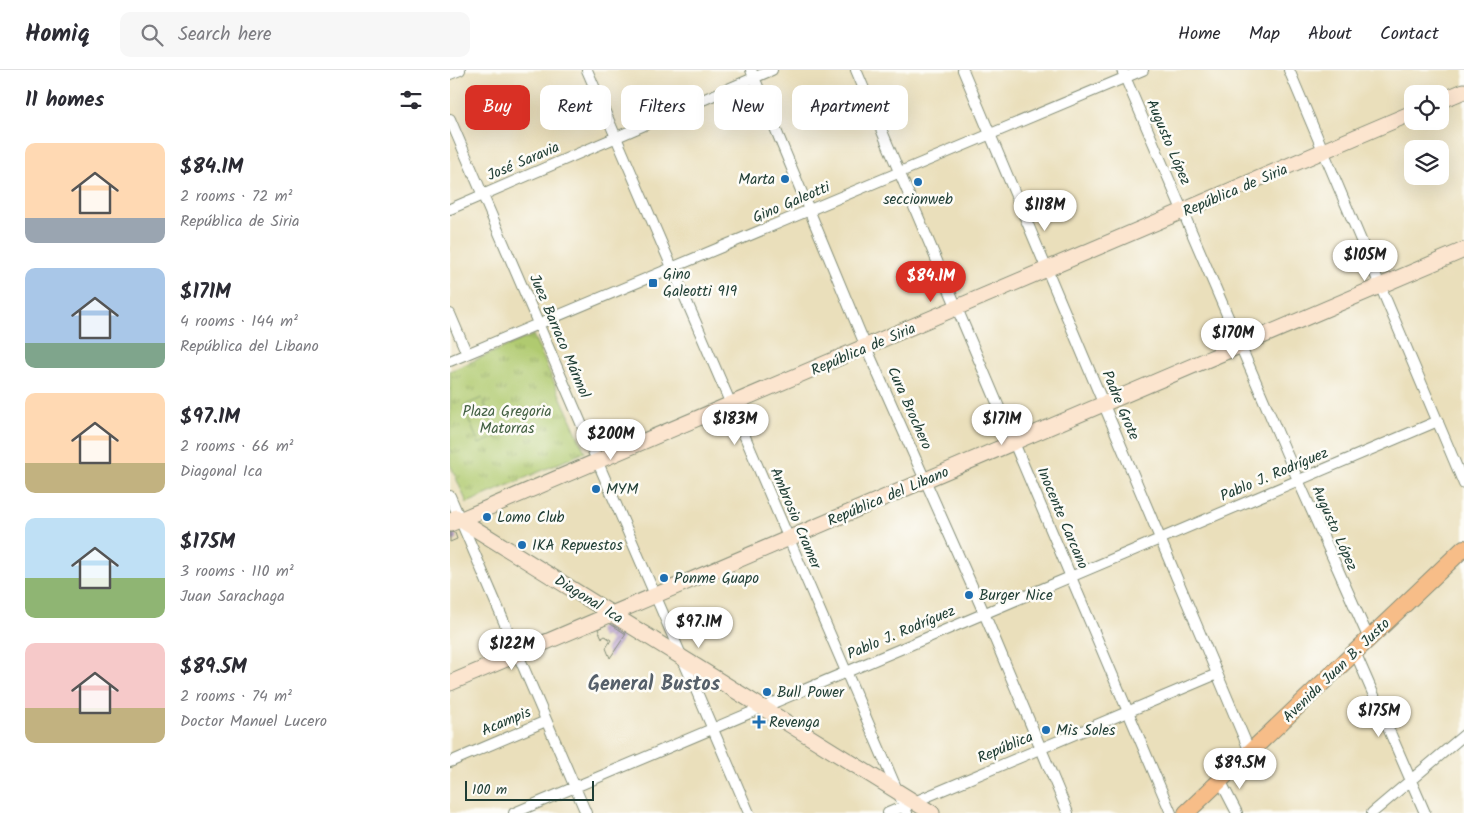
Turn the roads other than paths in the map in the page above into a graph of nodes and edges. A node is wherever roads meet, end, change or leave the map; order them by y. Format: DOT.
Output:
graph roads {
  1 [pos="460,70"];
  2 [pos="587,70"];
  3 [pos="772,70"];
  4 [pos="856,70"];
  5 [pos="963,70"];
  6 [pos="1143,70"];
  7 [pos="1289,70"];
  8 [pos="450,74"];
  9 [pos="753,74"];
  10 [pos="1124,74"];
  11 [pos="1464,91"];
  12 [pos="1449,97"];
  13 [pos="1404,117"];
  14 [pos="450,119"];
  15 [pos="990,134"];
  16 [pos="616,137"];
  17 [pos="1324,152"];
  18 [pos="900,172"];
  19 [pos="483,195"];
  20 [pos="450,209"];
  21 [pos="809,210"];
  22 [pos="1183,212"];
  23 [pos="1464,250"];
  24 [pos="672,268"];
  25 [pos="1048,270"];
  26 [pos="1380,285"];
  27 [pos="957,308"];
  28 [pos="450,314"];
  29 [pos="538,324"];
  30 [pos="1240,345"];
  31 [pos="866,347"];
  32 [pos="466,354"];
  33 [pos="450,361"];
  34 [pos="731,404"];
  35 [pos="1104,404"];
  36 [pos="1438,420"];
  37 [pos="1014,442"];
  38 [pos="598,461"];
  39 [pos="926,480"];
  40 [pos="1298,480"];
  41 [pos="1464,484"];
  42 [pos="450,496"];
  43 [pos="453,519"];
  44 [pos="789,538"];
  45 [pos="1161,538"];
  46 [pos="1464,548"];
  47 [pos="1071,576"];
  48 [pos="656,595"];
  49 [pos="984,613"];
  50 [pos="613,614"];
  51 [pos="1369,639"];
  52 [pos="1355,652"];
  53 [pos="518,654"];
  54 [pos="682,656"];
  55 [pos="846,672"];
  56 [pos="1217,674"];
  57 [pos="450,683"];
  58 [pos="763,707"];
  59 [pos="1128,711"];
  60 [pos="546,721"];
  61 [pos="713,729"];
  62 [pos="1464,735"];
  63 [pos="1041,748"];
  64 [pos="1250,752"];
  65 [pos="450,762"];
  66 [pos="1220,780"];
  67 [pos="1411,780"];
  68 [pos="575,787"];
  69 [pos="898,792"];
  70 [pos="908,807"];
  71 [pos="514,813"];
  72 [pos="586,813"];
  73 [pos="749,813"];
  74 [pos="888,813"];
  75 [pos="932,813"];
  76 [pos="1068,813"];
  77 [pos="1170,813"];
  78 [pos="1186,813"];
  79 [pos="1237,813"];
  80 [pos="1372,813"];
  81 [pos="1425,813"];
  1 -- 8 [label="street"];
  2 -- 16 [label="street, Ambrosio Cramer"];
  3 -- 9 [label="street, José Saravia"];
  4 -- 18 [label="street, Inocente Carcano"];
  5 -- 15 [label="street, Padre Grote"];
  6 -- 10 [label="street, Gino Galeotti"];
  7 -- 17 [label="street"];
  9 -- 16 [label="street, José Saravia"];
  9 -- 21 [label="street, Cura Brochero"];
  10 -- 15 [label="street, Gino Galeotti"];
  10 -- 22 [label="street, Augusto López"];
  11 -- 12 [label="main road"];
  13 -- 17 [label="main road, República de Siria"];
  14 -- 19 [label="street, Juez Barraco Mármol"];
  15 -- 18 [label="street, Gino Galeotti"];
  15 -- 25 [label="street, Padre Grote"];
  16 -- 19 [label="street, José Saravia"];
  16 -- 24 [label="street, Ambrosio Cramer"];
  17 -- 22 [label="main road, República de Siria"];
  17 -- 26 [label="street"];
  18 -- 21 [label="street, Gino Galeotti"];
  18 -- 27 [label="street, Inocente Carcano"];
  19 -- 20 [label="street, José Saravia"];
  19 -- 29 [label="street, Juez Barraco Mármol"];
  21 -- 24 [label="street, Gino Galeotti"];
  21 -- 31 [label="street, Cura Brochero"];
  22 -- 25 [label="main road, República de Siria"];
  22 -- 30 [label="street, Augusto López"];
  23 -- 26 [label="main road, República del Libano"];
  24 -- 29 [label="street, Gino Galeotti"];
  24 -- 34 [label="street, Ambrosio Cramer"];
  25 -- 27 [label="main road, República de Siria"];
  25 -- 35 [label="street, Padre Grote"];
  26 -- 30 [label="main road, República del Libano"];
  26 -- 36 [label="street"];
  27 -- 31 [label="main road, República de Siria"];
  27 -- 37 [label="street, Inocente Carcano"];
  28 -- 32 [label="street"];
  29 -- 32 [label="street, Gino Galeotti"];
  29 -- 38 [label="street, Juez Barraco Mármol"];
  30 -- 35 [label="main road, República del Libano"];
  30 -- 40 [label="street, Augusto López"];
  31 -- 34 [label="main road, República de Siria"];
  31 -- 39 [label="street, Cura Brochero"];
  32 -- 33 [label="street, Gino Galeotti"];
  34 -- 38 [label="main road, República de Siria"];
  34 -- 44 [label="street, Ambrosio Cramer"];
  35 -- 37 [label="main road, República del Libano"];
  35 -- 45 [label="street, Padre Grote"];
  36 -- 40 [label="street, Pablo J. Rodríguez"];
  36 -- 41 [label="street"];
  37 -- 39 [label="main road, República del Libano"];
  37 -- 47 [label="street, Inocente Carcano"];
  38 -- 43 [label="main road, República de Siria"];
  38 -- 48 [label="street, Juez Barraco Mármol"];
  39 -- 44 [label="main road, República del Libano"];
  39 -- 49 [label="street, Cura Brochero"];
  40 -- 45 [label="street, Pablo J. Rodríguez"];
  40 -- 51 [label="street, Augusto López"];
  42 -- 43 [label="street"];
  43 -- 50 [label="main road, Diagonal Ica"];
  43 -- 53 [label="street"];
  44 -- 48 [label="main road, República del Libano"];
  44 -- 55 [label="street, Ambrosio Cramer"];
  45 -- 47 [label="street, Pablo J. Rodríguez"];
  45 -- 56 [label="street, Padre Grote"];
  46 -- 51 [label="main road, Avenida Juan B. Justo"];
  47 -- 49 [label="street, Pablo J. Rodríguez"];
  47 -- 59 [label="street, Inocente Carcano"];
  48 -- 50 [label="main road, República del Libano"];
  48 -- 54 [label="street, Juez Barraco Mármol"];
  49 -- 55 [label="street, Pablo J. Rodríguez"];
  49 -- 63 [label="street, Cura Brochero"];
  50 -- 53 [label="main road, República del Libano"];
  50 -- 54 [label="main road, Diagonal Ica"];
  51 -- 52 [label="main road, Avenida Juan B. Justo"];
  52 -- 64 [label="main road, Avenida Juan B. Justo"];
  52 -- 67 [label="street"];
  53 -- 57 [label="main road, República del Libano"];
  53 -- 60 [label="street"];
  54 -- 58 [label="main road, Diagonal Ica"];
  54 -- 61 [label="street, Juez Barraco Mármol"];
  55 -- 58 [label="street, Pablo J. Rodríguez"];
  55 -- 69 [label="street, Ambrosio Cramer"];
  56 -- 59 [label="street, República"];
  56 -- 64 [label="street, Padre Grote"];
  58 -- 61 [label="street, Pablo J. Rodríguez"];
  58 -- 69 [label="main road, Diagonal Ica"];
  59 -- 63 [label="street, República"];
  59 -- 77 [label="street, Inocente Carcano"];
  60 -- 65 [label="street, Acampis"];
  60 -- 68 [label="street"];
  61 -- 68 [label="street, Pablo J. Rodríguez"];
  61 -- 73 [label="street, Juez Barraco Mármol"];
  62 -- 67 [label="street"];
  63 -- 70 [label="street, República"];
  63 -- 76 [label="street, Cura Brochero"];
  64 -- 66 [label="main road, Avenida Juan B. Justo"];
  66 -- 78 [label="main road, Avenida Juan B. Justo"];
  66 -- 79 [label="street"];
  67 -- 80 [label="street"];
  67 -- 81 [label="street"];
  68 -- 71 [label="street, Pablo J. Rodríguez"];
  68 -- 72 [label="street"];
  69 -- 70 [label="main road, Diagonal Ica"];
  70 -- 74 [label="street, República"];
  70 -- 75 [label="main road, Diagonal Ica"];
}
